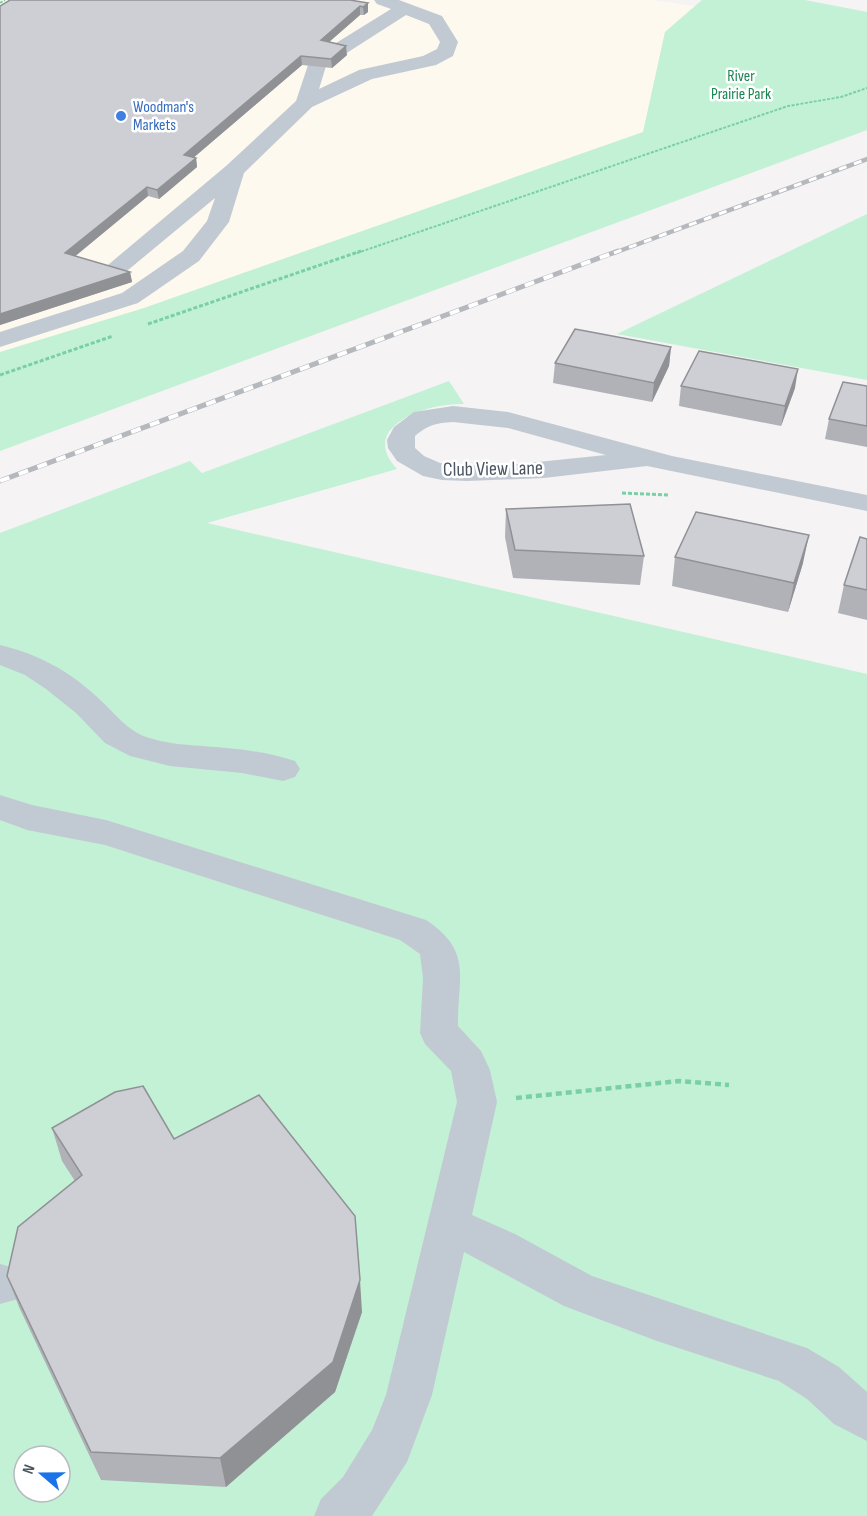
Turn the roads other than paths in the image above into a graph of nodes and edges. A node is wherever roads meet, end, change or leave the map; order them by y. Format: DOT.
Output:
graph roads {
  1 [pos="383,0"];
  2 [pos="405,8"];
  3 [pos="335,52"];
  4 [pos="316,66"];
  5 [pos="305,103"];
  6 [pos="234,171"];
  7 [pos="108,275"];
  8 [pos="0,340"];
  9 [pos="645,458"];
  10 [pos="867,503"];
  11 [pos="0,656"];
  12 [pos="283,769"];
  13 [pos="0,807"];
  14 [pos="450,1225"];
  15 [pos="867,1418"];
  16 [pos="338,1516"];
  1 -- 2 [label="street"];
  2 -- 3 [label="street"];
  2 -- 5 [label="street"];
  4 -- 5 [label="street"];
  5 -- 6 [label="street"];
  6 -- 7 [label="street"];
  6 -- 8 [label="street"];
  9 -- 9 [label="street, Club View Lane"];
  9 -- 10 [label="street, Club View Lane"];
  11 -- 12 [label="street"];
  13 -- 14 [label="street"];
  14 -- 15 [label="street"];
  14 -- 16 [label="street"];
}
